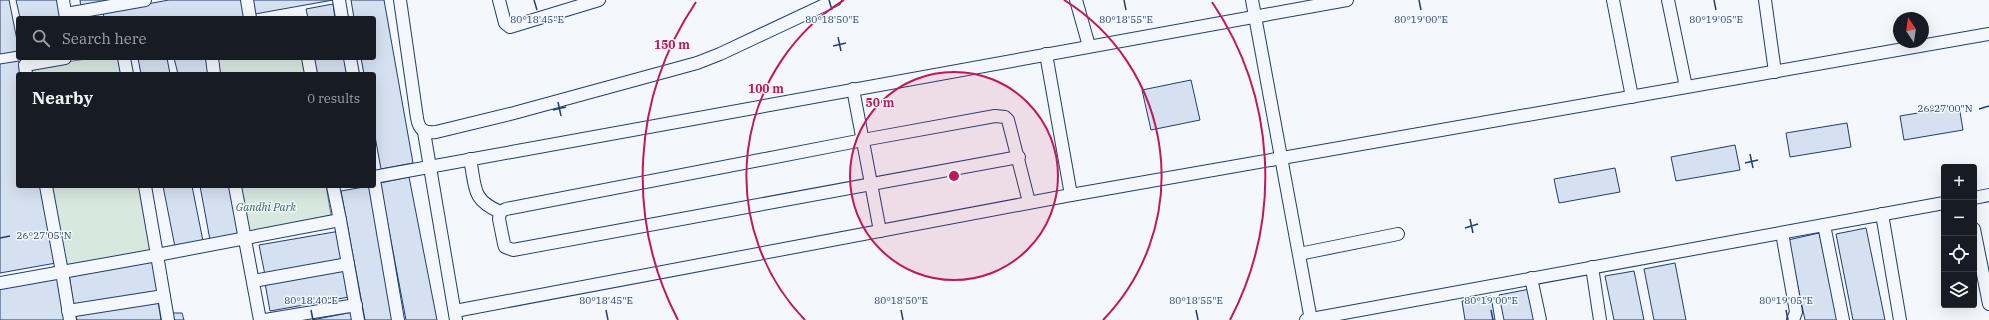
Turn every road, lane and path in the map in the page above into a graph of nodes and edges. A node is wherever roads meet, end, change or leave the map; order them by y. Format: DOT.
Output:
graph roads {
  1 [pos="63,0"];
  2 [pos="145,0"];
  3 [pos="247,0"];
  4 [pos="339,0"];
  5 [pos="400,0"];
  6 [pos="498,0"];
  7 [pos="599,0"];
  8 [pos="835,0"];
  9 [pos="1076,0"];
  10 [pos="1252,0"];
  11 [pos="1347,0"];
  12 [pos="1613,0"];
  13 [pos="1668,0"];
  14 [pos="1765,0"];
  15 [pos="66,16"];
  16 [pos="250,16"];
  17 [pos="342,16"];
  18 [pos="1255,16"];
  19 [pos="1989,34"];
  20 [pos="1089,46"];
  21 [pos="1046,54"];
  22 [pos="53,60"];
  23 [pos="124,60"];
  24 [pos="212,60"];
  25 [pos="308,60"];
  26 [pos="350,60"];
  27 [pos="26,72"];
  28 [pos="127,72"];
  29 [pos="214,72"];
  30 [pos="311,72"];
  31 [pos="353,72"];
  32 [pos="1775,72"];
  33 [pos="1686,87"];
  34 [pos="854,89"];
  35 [pos="1632,97"];
  36 [pos="424,132"];
  37 [pos="862,140"];
  38 [pos="1019,157"];
  39 [pos="1281,158"];
  40 [pos="470,160"];
  41 [pos="429,168"];
  42 [pos="376,177"];
  43 [pos="870,185"];
  44 [pos="46,188"];
  45 [pos="145,188"];
  46 [pos="235,188"];
  47 [pos="333,188"];
  48 [pos="375,188"];
  49 [pos="1071,195"];
  50 [pos="1989,195"];
  51 [pos="1977,197"];
  52 [pos="1029,202"];
  53 [pos="1941,204"];
  54 [pos="500,212"];
  55 [pos="1882,214"];
  56 [pos="340,220"];
  57 [pos="1824,225"];
  58 [pos="880,231"];
  59 [pos="1782,233"];
  60 [pos="1398,234"];
  61 [pos="1975,236"];
  62 [pos="244,238"];
  63 [pos="1299,254"];
  64 [pos="157,255"];
  65 [pos="348,264"];
  66 [pos="1592,267"];
  67 [pos="62,272"];
  68 [pos="1532,278"];
  69 [pos="253,281"];
  70 [pos="0,283"];
  71 [pos="164,296"];
  72 [pos="1989,304"];
  73 [pos="356,305"];
  74 [pos="69,315"];
  75 [pos="1367,315"];
  76 [pos="456,316"];
  77 [pos="168,320"];
  78 [pos="260,320"];
  79 [pos="265,320"];
  80 [pos="358,320"];
  81 [pos="398,320"];
  82 [pos="1310,320"];
  83 [pos="1540,320"];
  84 [pos="1600,320"];
  85 [pos="1793,320"];
  86 [pos="1843,320"];
  87 [pos="1900,320"];
  1 -- 15 [label="street"];
  2 -- 15 [label="street"];
  3 -- 16 [label="street"];
  4 -- 17 [label="street"];
  5 -- 36 [label="street"];
  6 -- 7 [label="street"];
  8 -- 36 [label="street"];
  9 -- 20 [label="street"];
  10 -- 18 [label="street"];
  11 -- 18 [label="street"];
  12 -- 35 [label="street"];
  13 -- 33 [label="street"];
  14 -- 32 [label="street"];
  18 -- 20 [label="street"];
  18 -- 39 [label="street"];
  19 -- 32 [label="street"];
  20 -- 21 [label="street"];
  21 -- 34 [label="street"];
  21 -- 49 [label="street"];
  22 -- 27 [label="street"];
  23 -- 28 [label="street"];
  24 -- 29 [label="street"];
  25 -- 30 [label="street"];
  26 -- 31 [label="street"];
  32 -- 33 [label="street"];
  33 -- 35 [label="street"];
  34 -- 37 [label="street"];
  34 -- 40 [label="street"];
  35 -- 39 [label="street"];
  36 -- 41 [label="street"];
  37 -- 38 [label="street"];
  37 -- 43 [label="street"];
  37 -- 54 [label="street"];
  38 -- 43 [label="street"];
  38 -- 52 [label="street"];
  39 -- 49 [label="street"];
  39 -- 63 [label="street"];
  40 -- 41 [label="street"];
  40 -- 54 [label="street"];
  41 -- 42 [label="street"];
  41 -- 76 [label="street"];
  43 -- 54 [label="street"];
  43 -- 58 [label="street"];
  44 -- 67 [label="street"];
  45 -- 64 [label="street"];
  46 -- 62 [label="street"];
  47 -- 56 [label="street"];
  48 -- 81 [label="street"];
  49 -- 52 [label="street"];
  50 -- 51 [label="street"];
  52 -- 58 [label="street"];
  53 -- 55 [label="street"];
  55 -- 57 [label="street"];
  55 -- 87 [label="street"];
  56 -- 62 [label="street"];
  56 -- 65 [label="street"];
  57 -- 59 [label="street"];
  57 -- 86 [label="street"];
  58 -- 76 [label="street"];
  59 -- 66 [label="street"];
  59 -- 85 [label="street"];
  60 -- 63 [label="street"];
  61 -- 72 [label="street"];
  62 -- 64 [label="street"];
  62 -- 69 [label="street"];
  63 -- 82 [label="street"];
  64 -- 67 [label="street"];
  64 -- 71 [label="street"];
  65 -- 69 [label="street"];
  65 -- 73 [label="street"];
  66 -- 68 [label="street"];
  66 -- 84 [label="street"];
  67 -- 70 [label="street"];
  67 -- 74 [label="street"];
  68 -- 75 [label="street"];
  68 -- 83 [label="street"];
  69 -- 78 [label="street"];
  71 -- 74 [label="street"];
  71 -- 77 [label="street"];
  73 -- 79 [label="street"];
  73 -- 80 [label="street"];
  75 -- 82 [label="street"];
}
